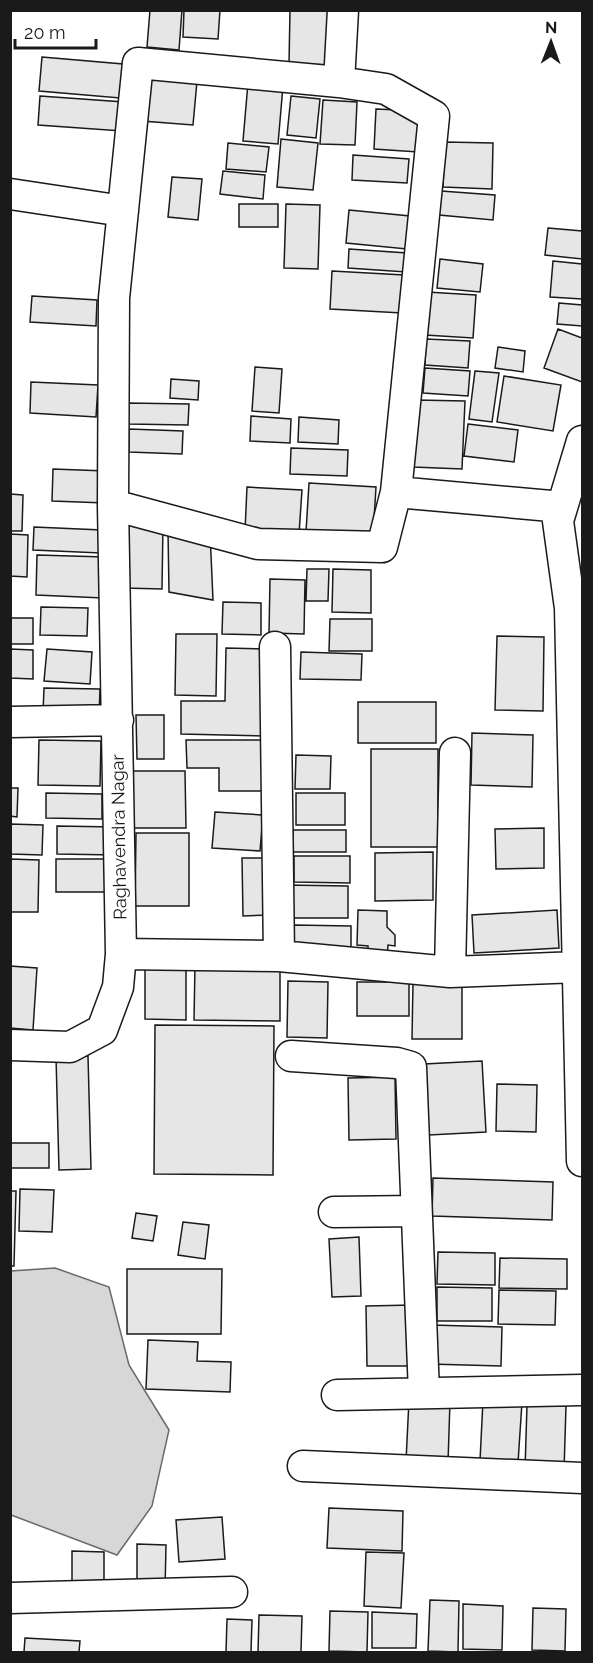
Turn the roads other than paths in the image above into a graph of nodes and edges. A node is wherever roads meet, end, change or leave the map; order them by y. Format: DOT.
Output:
graph roads {
  1 [pos="344,10"];
  2 [pos="339,82"];
  3 [pos="10,194"];
  4 [pos="123,211"];
  5 [pos="582,441"];
  6 [pos="396,492"];
  7 [pos="113,505"];
  8 [pos="562,507"];
  9 [pos="275,647"];
  10 [pos="118,720"];
  11 [pos="10,722"];
  12 [pos="455,753"];
  13 [pos="579,833"];
  14 [pos="121,954"];
  15 [pos="279,956"];
  16 [pos="578,967"];
  17 [pos="450,972"];
  18 [pos="10,1045"];
  19 [pos="291,1056"];
  20 [pos="582,1154"];
  21 [pos="582,1161"];
  22 [pos="416,1211"];
  23 [pos="334,1212"];
  24 [pos="582,1390"];
  25 [pos="424,1393"];
  26 [pos="337,1395"];
  27 [pos="303,1466"];
  28 [pos="582,1478"];
  29 [pos="232,1592"];
  30 [pos="10,1598"];
  1 -- 2 [label="street"];
  2 -- 4 [label="street, Raghavendra Nagar"];
  2 -- 6 [label="street"];
  3 -- 4 [label="street"];
  4 -- 7 [label="street, Raghavendra Nagar"];
  5 -- 8 [label="street"];
  6 -- 7 [label="street"];
  6 -- 8 [label="street"];
  7 -- 10 [label="street, Raghavendra Nagar"];
  8 -- 13 [label="street"];
  9 -- 15 [label="street"];
  10 -- 11 [label="street"];
  10 -- 14 [label="street, Raghavendra Nagar"];
  12 -- 17 [label="street"];
  13 -- 16 [label="street"];
  14 -- 15 [label="street"];
  14 -- 18 [label="street, Raghavendra Nagar"];
  15 -- 17 [label="street"];
  16 -- 17 [label="street"];
  16 -- 20 [label="street"];
  19 -- 22 [label="street"];
  20 -- 21 [label="street"];
  22 -- 23 [label="street"];
  22 -- 25 [label="street"];
  24 -- 25 [label="street"];
  25 -- 26 [label="street"];
  27 -- 28 [label="street"];
  29 -- 30 [label="street"];
}
